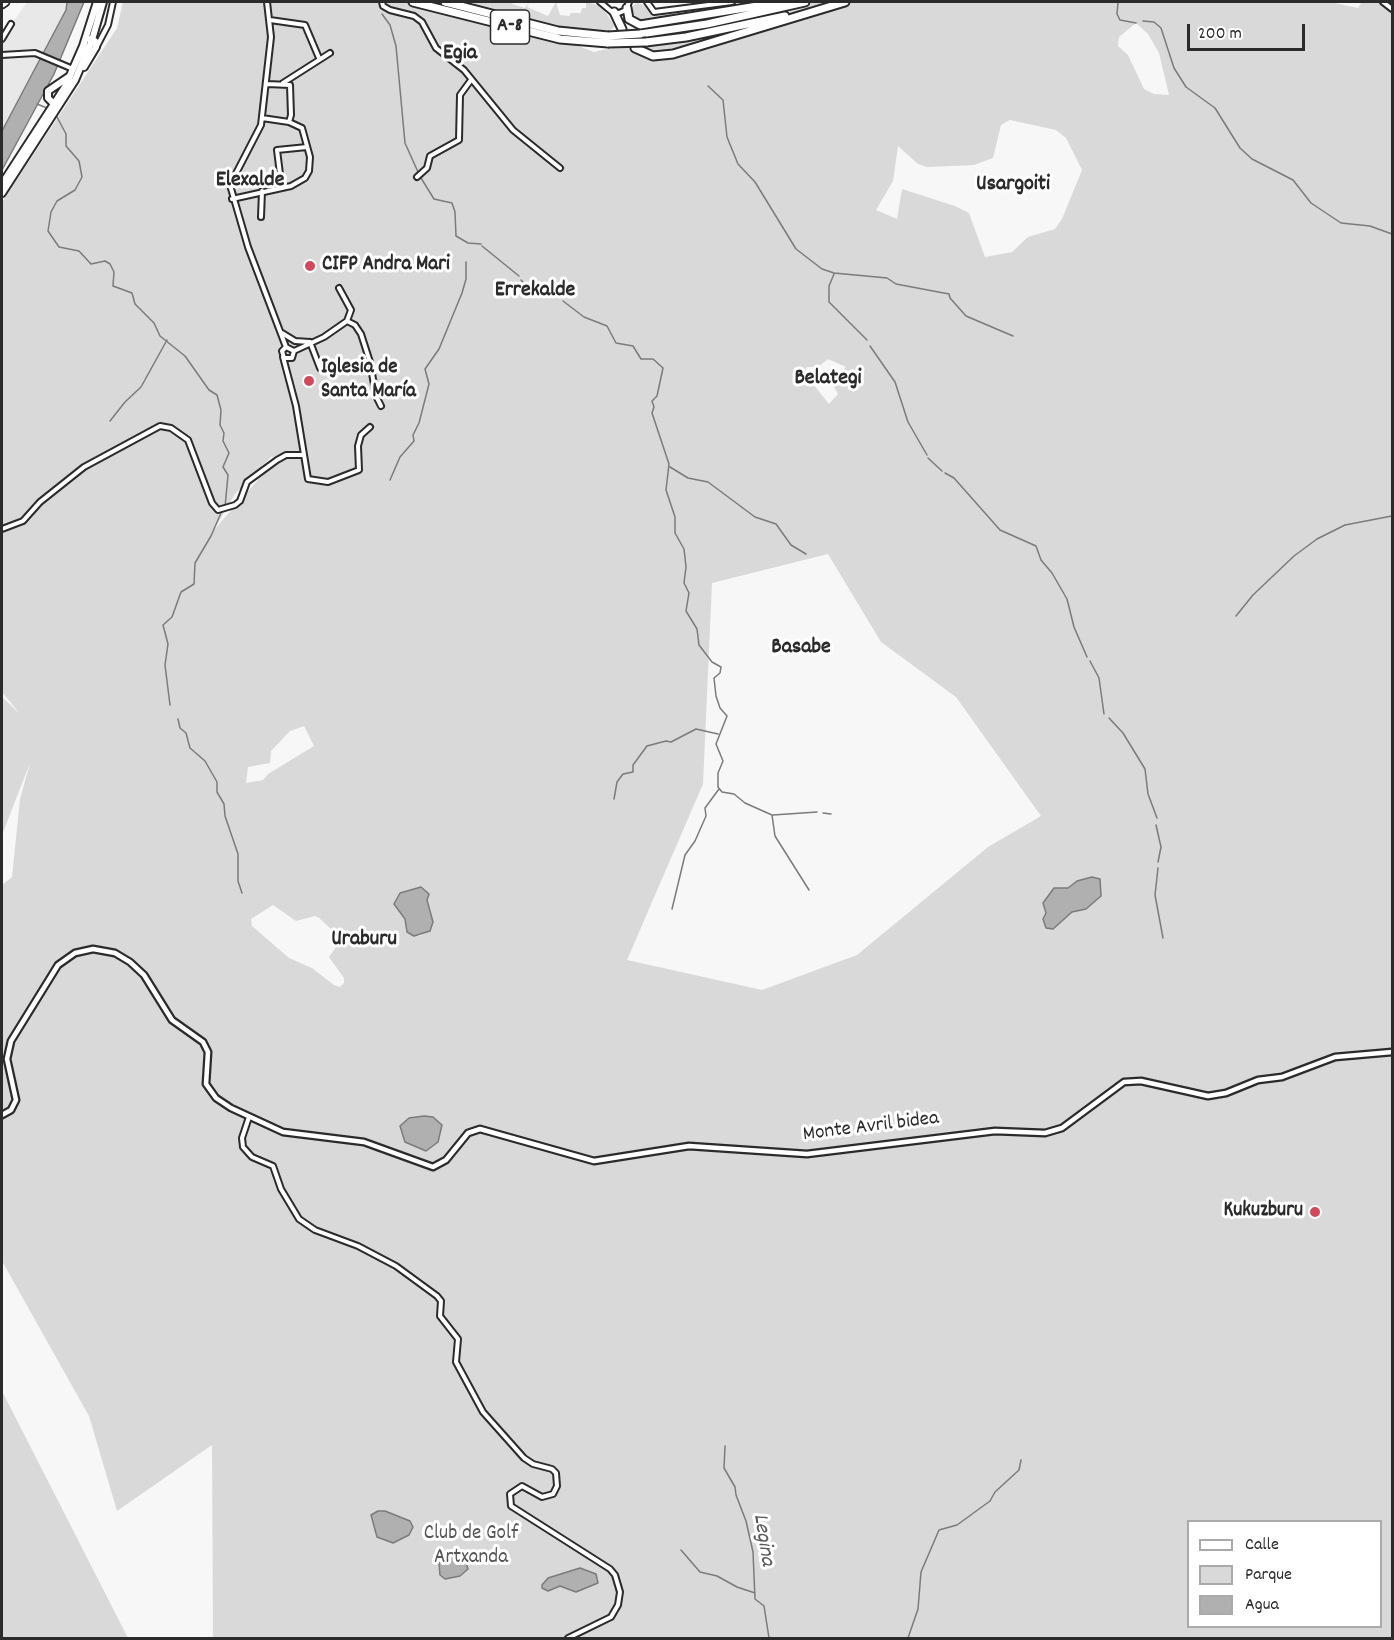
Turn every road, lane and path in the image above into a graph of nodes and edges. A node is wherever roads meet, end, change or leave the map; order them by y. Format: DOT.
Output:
graph roads {
  1 [pos="97,2"];
  2 [pos="103,2"];
  3 [pos="113,2"];
  4 [pos="267,2"];
  5 [pos="382,2"];
  6 [pos="413,2"];
  7 [pos="445,2"];
  8 [pos="600,2"];
  9 [pos="633,2"];
  10 [pos="647,2"];
  11 [pos="732,2"];
  12 [pos="782,2"];
  13 [pos="806,2"];
  14 [pos="840,2"];
  15 [pos="845,2"];
  16 [pos="1383,2"];
  17 [pos="607,4"];
  18 [pos="628,5"];
  19 [pos="719,5"];
  20 [pos="1392,9"];
  21 [pos="614,12"];
  22 [pos="270,20"];
  23 [pos="11,24"];
  24 [pos="622,29"];
  25 [pos="102,38"];
  26 [pos="2,39"];
  27 [pos="608,39"];
  28 [pos="91,40"];
  29 [pos="635,48"];
  30 [pos="94,52"];
  31 [pos="330,53"];
  32 [pos="2,55"];
  33 [pos="319,58"];
  34 [pos="73,74"];
  35 [pos="290,78"];
  36 [pos="471,80"];
  37 [pos="267,84"];
  38 [pos="283,84"];
  39 [pos="290,85"];
  40 [pos="56,105"];
  41 [pos="262,118"];
  42 [pos="289,122"];
  43 [pos="245,144"];
  44 [pos="250,147"];
  45 [pos="307,147"];
  46 [pos="560,168"];
  47 [pos="417,177"];
  48 [pos="281,182"];
  49 [pos="2,184"];
  50 [pos="262,191"];
  51 [pos="2,193"];
  52 [pos="232,199"];
  53 [pos="261,217"];
  54 [pos="339,288"];
  55 [pos="347,321"];
  56 [pos="281,333"];
  57 [pos="295,341"];
  58 [pos="310,342"];
  59 [pos="290,348"];
  60 [pos="283,357"];
  61 [pos="320,368"];
  62 [pos="381,406"];
  63 [pos="370,427"];
  64 [pos="303,455"];
  65 [pos="2,529"];
  66 [pos="1392,1052"];
  67 [pos="2,1115"];
  68 [pos="249,1117"];
  69 [pos="568,1638"];
  1 -- 28 [label="highway"];
  2 -- 28 [label="highway"];
  3 -- 25 [label="street"];
  4 -- 22 [label="street"];
  5 -- 36 [label="street"];
  6 -- 27 [label="highway, A-8"];
  7 -- 27 [label="highway, A-8"];
  8 -- 17 [label="street"];
  9 -- 18 [label="street"];
  10 -- 19 [label="street"];
  11 -- 19 [label="street"];
  12 -- 18 [label="highway"];
  13 -- 27 [label="highway, A-8, bridge"];
  14 -- 27 [label="highway, A-8, bridge"];
  15 -- 29 [label="highway"];
  16 -- 20 [label="street"];
  17 -- 21 [label="street"];
  18 -- 21 [label="street"];
  21 -- 24 [label="highway"];
  22 -- 33 [label="street"];
  22 -- 37 [label="street"];
  23 -- 26 [label="street"];
  25 -- 28 [label="street"];
  25 -- 30 [label="street"];
  28 -- 30 [label="highway"];
  28 -- 34 [label="highway"];
  30 -- 34 [label="highway"];
  31 -- 33 [label="street"];
  32 -- 34 [label="street"];
  33 -- 35 [label="street"];
  34 -- 40 [label="highway"];
  34 -- 40 [label="highway"];
  35 -- 38 [label="street"];
  35 -- 39 [label="street"];
  36 -- 46 [label="street"];
  36 -- 47 [label="street"];
  37 -- 38 [label="street"];
  37 -- 41 [label="street"];
  38 -- 39 [label="street"];
  39 -- 42 [label="street"];
  40 -- 49 [label="highway"];
  40 -- 51 [label="highway"];
  41 -- 42 [label="street"];
  41 -- 44 [label="street"];
  42 -- 45 [label="street"];
  43 -- 44 [label="street"];
  44 -- 52 [label="street"];
  45 -- 48 [label="street"];
  45 -- 50 [label="street"];
  50 -- 52 [label="street"];
  50 -- 53 [label="street"];
  52 -- 56 [label="street"];
  54 -- 55 [label="street"];
  55 -- 58 [label="street"];
  55 -- 62 [label="street"];
  56 -- 57 [label="street"];
  56 -- 59 [label="street"];
  57 -- 58 [label="street"];
  57 -- 59 [label="street"];
  58 -- 59 [label="street"];
  58 -- 61 [label="street"];
  59 -- 60 [label="street"];
  59 -- 60 [label="street"];
  60 -- 64 [label="street"];
  63 -- 64 [label="street"];
  64 -- 65 [label="street"];
  66 -- 68 [label="street, Monte Avril bidea"];
  67 -- 68 [label="street"];
  68 -- 69 [label="street"];
}
